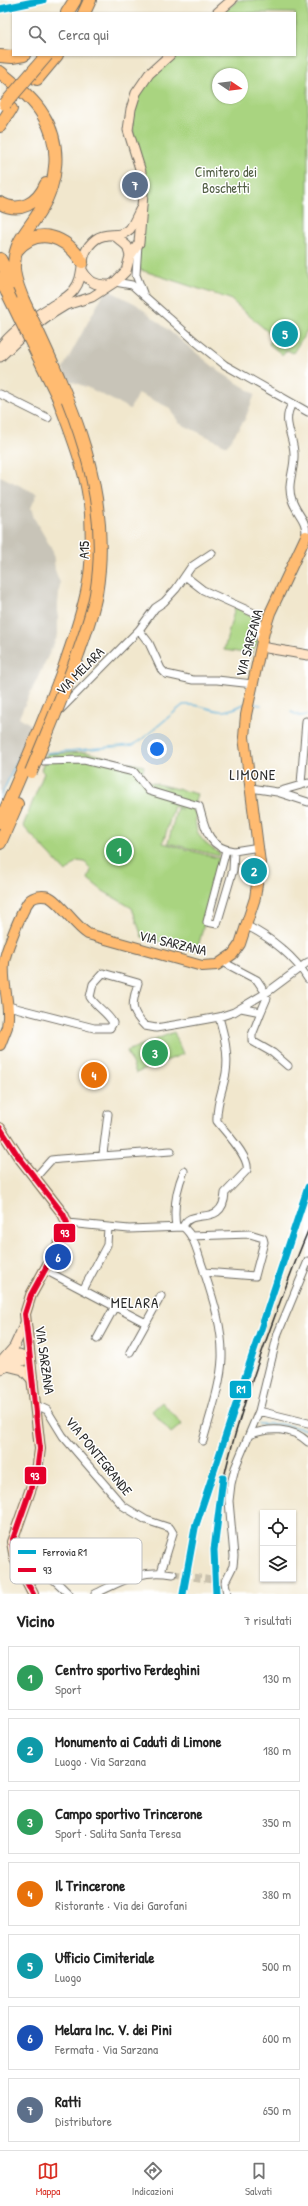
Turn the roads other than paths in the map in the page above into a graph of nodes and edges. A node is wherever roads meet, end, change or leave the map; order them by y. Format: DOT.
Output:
graph roads {
  1 [pos="75,0"];
  2 [pos="82,0"];
  3 [pos="90,0"];
  4 [pos="232,0"];
  5 [pos="68,12"];
  6 [pos="76,12"];
  7 [pos="84,12"];
  8 [pos="218,12"];
  9 [pos="0,56"];
  10 [pos="18,56"];
  11 [pos="46,56"];
  12 [pos="56,56"];
  13 [pos="169,56"];
  14 [pos="0,72"];
  15 [pos="0,80"];
  16 [pos="3,116"];
  17 [pos="0,203"];
  18 [pos="141,209"];
  19 [pos="114,235"];
  20 [pos="139,244"];
  21 [pos="16,251"];
  22 [pos="0,259"];
  23 [pos="130,259"];
  24 [pos="82,266"];
  25 [pos="0,278"];
  26 [pos="112,283"];
  27 [pos="12,286"];
  28 [pos="145,296"];
  29 [pos="0,348"];
  30 [pos="0,357"];
  31 [pos="0,394"];
  32 [pos="292,404"];
  33 [pos="308,412"];
  34 [pos="48,418"];
  35 [pos="306,536"];
  36 [pos="212,553"];
  37 [pos="185,576"];
  38 [pos="139,630"];
  39 [pos="261,647"];
  40 [pos="308,654"];
  41 [pos="253,684"];
  42 [pos="306,721"];
  43 [pos="32,758"];
  44 [pos="305,784"];
  45 [pos="251,788"];
  46 [pos="277,792"];
  47 [pos="308,802"];
  48 [pos="0,822"];
  49 [pos="0,832"];
  50 [pos="0,843"];
  51 [pos="259,847"];
  52 [pos="230,850"];
  53 [pos="247,926"];
  54 [pos="223,962"];
  55 [pos="308,962"];
  56 [pos="302,968"];
  57 [pos="308,979"];
  58 [pos="263,989"];
  59 [pos="267,998"];
  60 [pos="242,1008"];
  61 [pos="5,1010"];
  62 [pos="261,1012"];
  63 [pos="219,1017"];
  64 [pos="0,1045"];
  65 [pos="288,1066"];
  66 [pos="108,1114"];
  67 [pos="0,1128"];
  68 [pos="171,1150"];
  69 [pos="103,1154"];
  70 [pos="184,1171"];
  71 [pos="35,1178"];
  72 [pos="67,1223"];
  73 [pos="108,1227"];
  74 [pos="179,1227"];
  75 [pos="191,1236"];
  76 [pos="308,1261"];
  77 [pos="45,1270"];
  78 [pos="204,1272"];
  79 [pos="83,1290"];
  80 [pos="161,1296"];
  81 [pos="115,1306"];
  82 [pos="25,1323"];
  83 [pos="146,1323"];
  84 [pos="97,1338"];
  85 [pos="130,1352"];
  86 [pos="30,1358"];
  87 [pos="3,1360"];
  88 [pos="12,1367"];
  89 [pos="0,1369"];
  90 [pos="33,1381"];
  91 [pos="36,1405"];
  92 [pos="259,1410"];
  93 [pos="308,1423"];
  94 [pos="249,1435"];
  95 [pos="203,1442"];
  96 [pos="308,1442"];
  97 [pos="13,1538"];
  98 [pos="161,1572"];
  99 [pos="142,1574"];
  100 [pos="173,1574"];
  101 [pos="29,1584"];
  102 [pos="57,1584"];
  103 [pos="114,1584"];
  104 [pos="33,1594"];
  105 [pos="69,1594"];
  106 [pos="95,1594"];
  107 [pos="227,1594"];
  1 -- 5 [label="highway"];
  2 -- 6 [label="highway"];
  3 -- 7 [label="highway"];
  4 -- 8 [label="street"];
  9 -- 10 [label="highway"];
  11 -- 16 [label="highway, bridge"];
  12 -- 16 [label="highway"];
  13 -- 18 [label="street"];
  14 -- 21 [label="highway"];
  15 -- 17 [label="highway"];
  18 -- 19 [label="street"];
  18 -- 20 [label="street"];
  19 -- 23 [label="street"];
  19 -- 24 [label="street"];
  20 -- 23 [label="street"];
  20 -- 28 [label="street"];
  21 -- 24 [label="highway"];
  21 -- 27 [label="highway"];
  22 -- 27 [label="highway, A15 / A15"];
  23 -- 26 [label="street"];
  23 -- 28 [label="street"];
  24 -- 26 [label="street"];
  24 -- 29 [label="street"];
  25 -- 27 [label="highway, A15 / A15"];
  26 -- 28 [label="street"];
  26 -- 30 [label="street"];
  27 -- 48 [label="highway, A15 / A15, bridge"];
  27 -- 50 [label="highway, A15 / A15, bridge"];
  28 -- 32 [label="street"];
  31 -- 34 [label="street"];
  32 -- 33 [label="street"];
  32 -- 35 [label="street"];
  35 -- 39 [label="main road, VIA SARZANA"];
  36 -- 37 [label="street, VIA MELARA"];
  37 -- 38 [label="street, VIA MELARA"];
  37 -- 39 [label="street"];
  38 -- 41 [label="street"];
  38 -- 43 [label="street, VIA MELARA"];
  39 -- 40 [label="street"];
  39 -- 41 [label="main road, VIA SARZANA"];
  41 -- 45 [label="main road, VIA SARZANA"];
  42 -- 44 [label="street"];
  43 -- 49 [label="street, VIA MELARA"];
  43 -- 52 [label="street"];
  44 -- 46 [label="street"];
  45 -- 46 [label="street"];
  45 -- 51 [label="main road, VIA SARZANA"];
  46 -- 47 [label="street"];
  51 -- 52 [label="street"];
  51 -- 53 [label="main road, VIA SARZANA"];
  52 -- 52 [label="street"];
  53 -- 54 [label="main road, VIA SARZANA"];
  53 -- 56 [label="street"];
  54 -- 58 [label="street"];
  54 -- 61 [label="main road, VIA SARZANA"];
  55 -- 56 [label="street"];
  56 -- 57 [label="street"];
  56 -- 60 [label="street"];
  59 -- 62 [label="street"];
  60 -- 62 [label="street"];
  60 -- 63 [label="street"];
  61 -- 63 [label="street"];
  61 -- 64 [label="main road, VIA SARZANA"];
  62 -- 65 [label="street"];
  63 -- 74 [label="street"];
  66 -- 69 [label="street"];
  67 -- 71 [label="main road"];
  68 -- 69 [label="street"];
  69 -- 71 [label="street"];
  70 -- 74 [label="street"];
  71 -- 72 [label="main road"];
  72 -- 73 [label="street"];
  72 -- 77 [label="main road, VIA SARZANA"];
  73 -- 74 [label="street"];
  73 -- 79 [label="street"];
  74 -- 75 [label="street"];
  75 -- 78 [label="street"];
  75 -- 78 [label="street"];
  76 -- 92 [label="street"];
  77 -- 79 [label="street"];
  77 -- 82 [label="main road, VIA SARZANA"];
  78 -- 95 [label="street"];
  79 -- 81 [label="street"];
  80 -- 83 [label="street"];
  81 -- 83 [label="street"];
  81 -- 84 [label="street"];
  82 -- 86 [label="main road, VIA SARZANA"];
  82 -- 87 [label="street"];
  83 -- 85 [label="street"];
  86 -- 87 [label="street"];
  86 -- 88 [label="street"];
  86 -- 90 [label="main road, VIA SARZANA"];
  88 -- 89 [label="street"];
  88 -- 90 [label="street"];
  90 -- 91 [label="main road, VIA SARZANA"];
  91 -- 97 [label="main road, VIA SARZANA"];
  91 -- 98 [label="street, VIA PONTEGRANDE"];
  92 -- 93 [label="street"];
  92 -- 94 [label="street"];
  94 -- 96 [label="street"];
  94 -- 107 [label="street"];
  98 -- 99 [label="street"];
  98 -- 100 [label="street"];
  101 -- 104 [label="main road, VIA SARZANA"];
  102 -- 105 [label="street"];
  103 -- 106 [label="street"];
}
